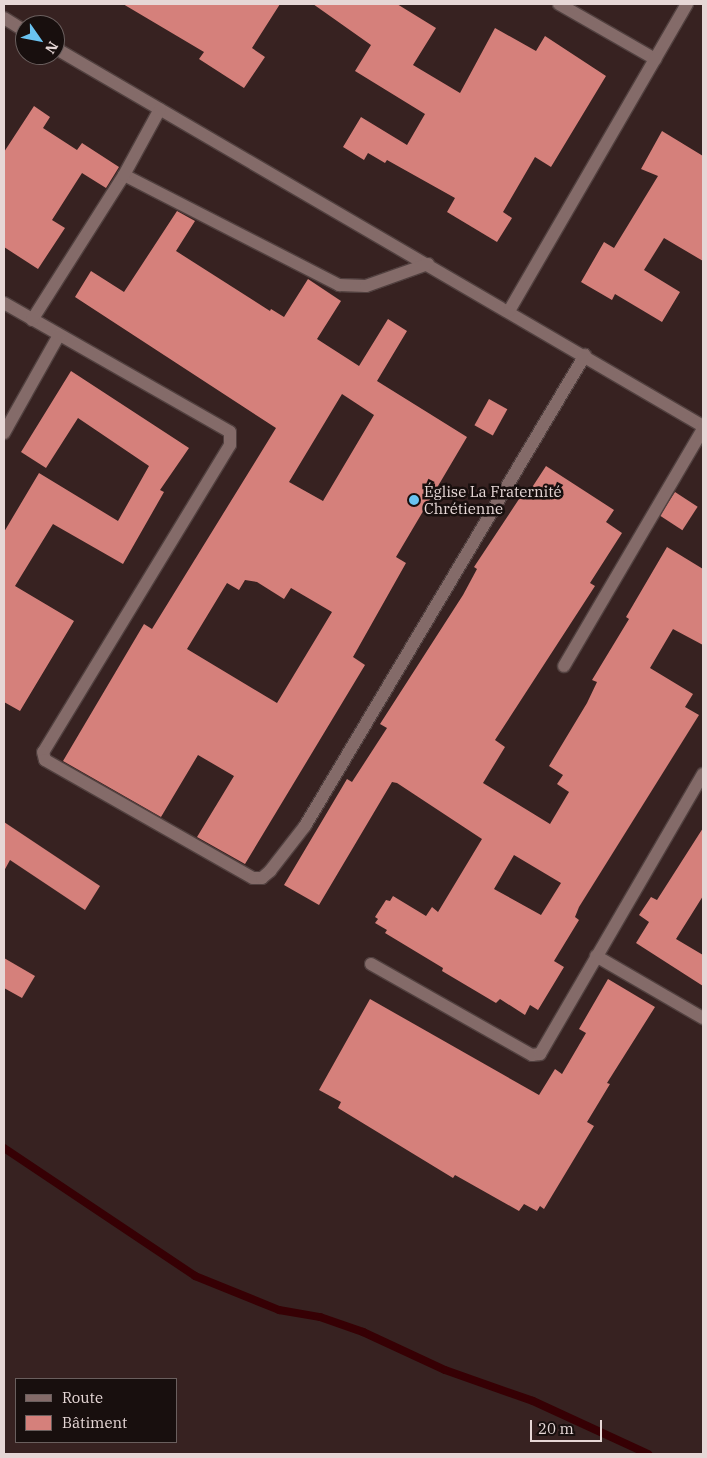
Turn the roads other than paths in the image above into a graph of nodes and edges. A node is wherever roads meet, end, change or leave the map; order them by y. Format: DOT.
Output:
graph roads {
  1 [pos="560,4"];
  2 [pos="687,4"];
  3 [pos="4,18"];
  4 [pos="15,24"];
  5 [pos="65,54"];
  6 [pos="655,59"];
  7 [pos="160,108"];
  8 [pos="124,175"];
  9 [pos="428,264"];
  10 [pos="4,303"];
  11 [pos="509,311"];
  12 [pos="32,320"];
  13 [pos="59,335"];
  14 [pos="585,355"];
  15 [pos="703,427"];
  16 [pos="4,433"];
  17 [pos="564,666"];
  18 [pos="703,774"];
  19 [pos="596,956"];
  20 [pos="371,964"];
  21 [pos="703,1018"];
  1 -- 6 [label="street"];
  2 -- 6 [label="street"];
  3 -- 4 [label="street"];
  5 -- 7 [label="street"];
  6 -- 11 [label="street"];
  7 -- 8 [label="street"];
  7 -- 9 [label="street"];
  8 -- 9 [label="street"];
  8 -- 12 [label="street"];
  9 -- 11 [label="street"];
  10 -- 12 [label="street"];
  11 -- 14 [label="street"];
  12 -- 13 [label="street"];
  13 -- 14 [label="street"];
  13 -- 16 [label="street"];
  14 -- 15 [label="street"];
  15 -- 17 [label="street"];
  18 -- 19 [label="street"];
  19 -- 20 [label="street"];
  19 -- 21 [label="street"];
}
